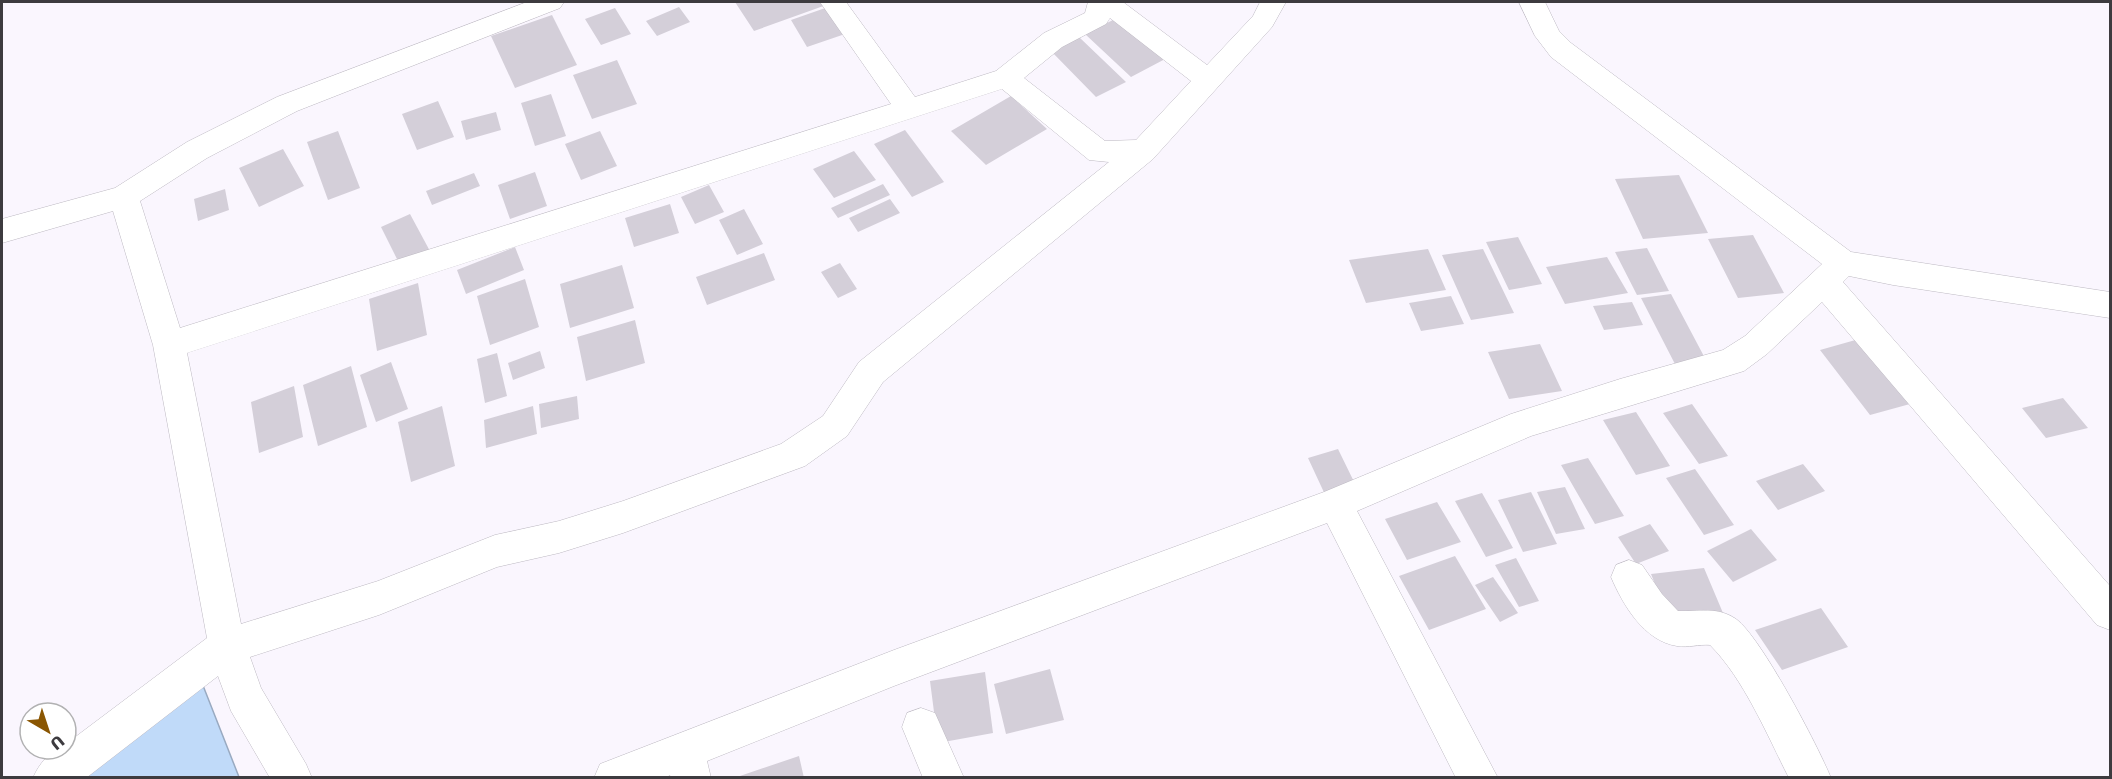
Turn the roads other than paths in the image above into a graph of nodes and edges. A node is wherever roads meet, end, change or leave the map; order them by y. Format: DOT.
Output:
graph roads {
  1 [pos="550,2"];
  2 [pos="833,2"];
  3 [pos="1101,2"];
  4 [pos="1106,2"];
  5 [pos="1273,2"];
  6 [pos="1532,2"];
  7 [pos="1006,78"];
  8 [pos="1208,80"];
  9 [pos="909,109"];
  10 [pos="1143,151"];
  11 [pos="124,197"];
  12 [pos="2,231"];
  13 [pos="1833,272"];
  14 [pos="2110,305"];
  15 [pos="169,345"];
  16 [pos="1335,504"];
  17 [pos="1629,577"];
  18 [pos="2110,613"];
  19 [pos="227,646"];
  20 [pos="921,727"];
  21 [pos="687,763"];
  22 [pos="53,777"];
  23 [pos="292,777"];
  24 [pos="614,777"];
  25 [pos="944,777"];
  26 [pos="1478,777"];
  27 [pos="1811,777"];
  1 -- 11 [label="street"];
  2 -- 9 [label="street"];
  3 -- 7 [label="street"];
  4 -- 8 [label="street"];
  5 -- 8 [label="street"];
  6 -- 13 [label="street"];
  7 -- 9 [label="street"];
  7 -- 10 [label="street"];
  8 -- 10 [label="street"];
  9 -- 15 [label="street"];
  10 -- 19 [label="street"];
  11 -- 12 [label="street"];
  11 -- 15 [label="street"];
  13 -- 14 [label="street"];
  13 -- 16 [label="street"];
  13 -- 18 [label="street"];
  15 -- 19 [label="street"];
  16 -- 21 [label="street"];
  16 -- 26 [label="street"];
  17 -- 27 [label="street"];
  19 -- 22 [label="street"];
  19 -- 23 [label="street"];
  20 -- 25 [label="street"];
  21 -- 24 [label="street"];
}
